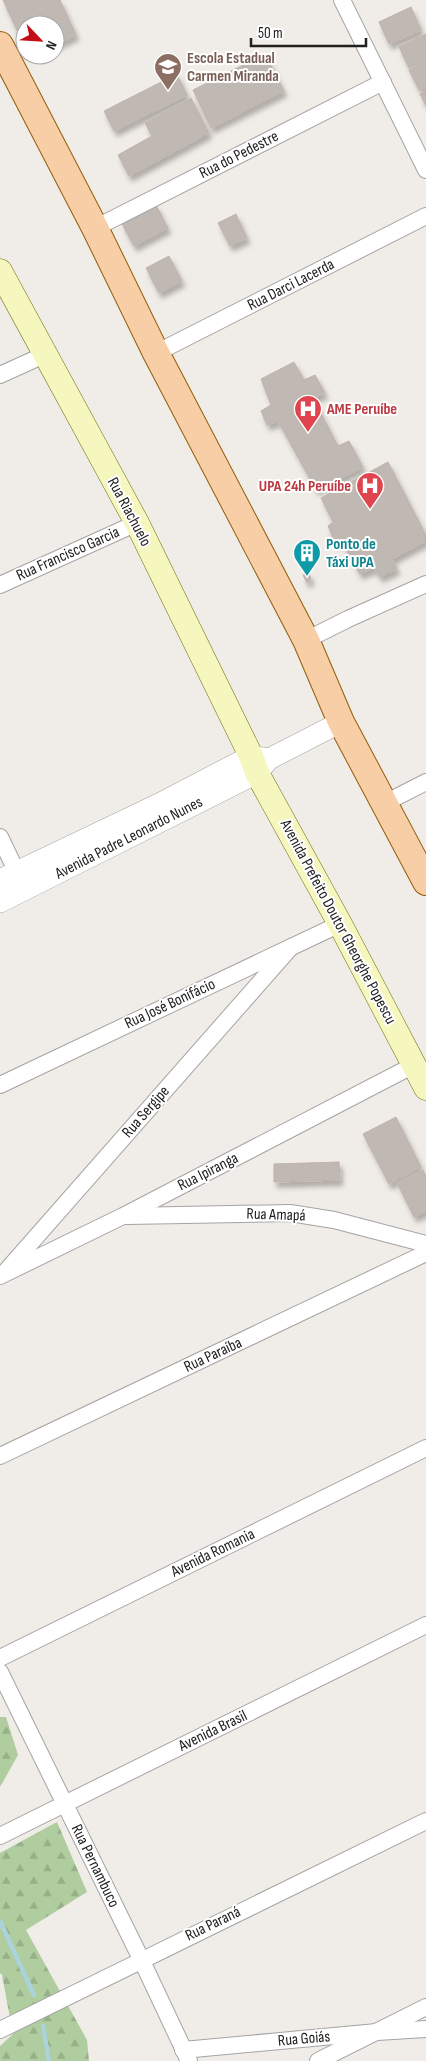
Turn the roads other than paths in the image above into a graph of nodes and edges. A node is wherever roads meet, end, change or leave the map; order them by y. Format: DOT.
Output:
graph roads {
  1 [pos="342,0"];
  2 [pos="0,45"];
  3 [pos="383,82"];
  4 [pos="426,170"];
  5 [pos="426,216"];
  6 [pos="95,228"];
  7 [pos="0,271"];
  8 [pos="156,354"];
  9 [pos="44,355"];
  10 [pos="0,375"];
  11 [pos="137,524"];
  12 [pos="426,584"];
  13 [pos="0,585"];
  14 [pos="306,640"];
  15 [pos="347,732"];
  16 [pos="259,763"];
  17 [pos="426,782"];
  18 [pos="385,803"];
  19 [pos="0,837"];
  20 [pos="14,881"];
  21 [pos="426,882"];
  22 [pos="0,902"];
  23 [pos="340,924"];
  24 [pos="291,947"];
  25 [pos="414,1066"];
  26 [pos="0,1085"];
  27 [pos="426,1088"];
  28 [pos="123,1216"];
  29 [pos="426,1244"];
  30 [pos="426,1253"];
  31 [pos="1,1276"];
  32 [pos="426,1448"];
  33 [pos="0,1456"];
  34 [pos="426,1625"];
  35 [pos="0,1658"];
  36 [pos="0,1672"];
  37 [pos="65,1804"];
  38 [pos="426,1820"];
  39 [pos="0,1836"];
  40 [pos="141,1959"];
  41 [pos="426,2007"];
  42 [pos="426,2029"];
  43 [pos="0,2030"];
  44 [pos="377,2032"];
  45 [pos="186,2056"];
  46 [pos="318,2061"];
  1 -- 3 [label="street"];
  2 -- 6 [label="main road"];
  3 -- 4 [label="street"];
  3 -- 6 [label="street, Rua do Pedestre"];
  5 -- 8 [label="street, Rua Darci Lacerda"];
  6 -- 8 [label="main road"];
  7 -- 9 [label="main road, Rua Riachuelo"];
  8 -- 14 [label="main road"];
  9 -- 10 [label="street"];
  9 -- 11 [label="main road, Rua Riachuelo"];
  11 -- 13 [label="street, Rua Francisco Garcia"];
  11 -- 16 [label="main road, Rua Riachuelo"];
  12 -- 14 [label="street"];
  14 -- 15 [label="main road"];
  15 -- 16 [label="street, Avenida Padre Leonardo Nunes"];
  15 -- 18 [label="main road"];
  16 -- 20 [label="street, Avenida Padre Leonardo Nunes"];
  16 -- 23 [label="main road, Avenida Prefeito Doutor Gheorghe Popescu"];
  17 -- 18 [label="street"];
  18 -- 21 [label="main road"];
  19 -- 20 [label="street"];
  20 -- 22 [label="street, Avenida Padre Leonardo Nunes"];
  23 -- 24 [label="street, Rua José Bonifácio"];
  23 -- 25 [label="main road, Avenida Prefeito Doutor Gheorghe Popescu"];
  24 -- 26 [label="street, Rua José Bonifácio"];
  24 -- 31 [label="street, Rua Sergipe"];
  25 -- 27 [label="main road, Avenida Prefeito Doutor Gheorghe Popescu"];
  25 -- 28 [label="street, Rua Ipiranga"];
  28 -- 29 [label="street, Rua Amapá"];
  28 -- 31 [label="street, Rua Ipiranga"];
  30 -- 33 [label="street, Rua Paraíba"];
  32 -- 35 [label="street, Avenida Romania"];
  34 -- 37 [label="street, Avenida Brasil"];
  36 -- 37 [label="street, Rua Pernambuco"];
  37 -- 39 [label="street, Avenida Brasil"];
  37 -- 40 [label="street, Rua Pernambuco"];
  38 -- 40 [label="street, Rua Paraná"];
  40 -- 43 [label="street, Rua Paraná"];
  40 -- 45 [label="street, Rua Pernambuco"];
  41 -- 44 [label="street"];
  42 -- 44 [label="street, Rua Goiás"];
  44 -- 45 [label="street, Rua Goiás"];
  44 -- 46 [label="street"];
}
